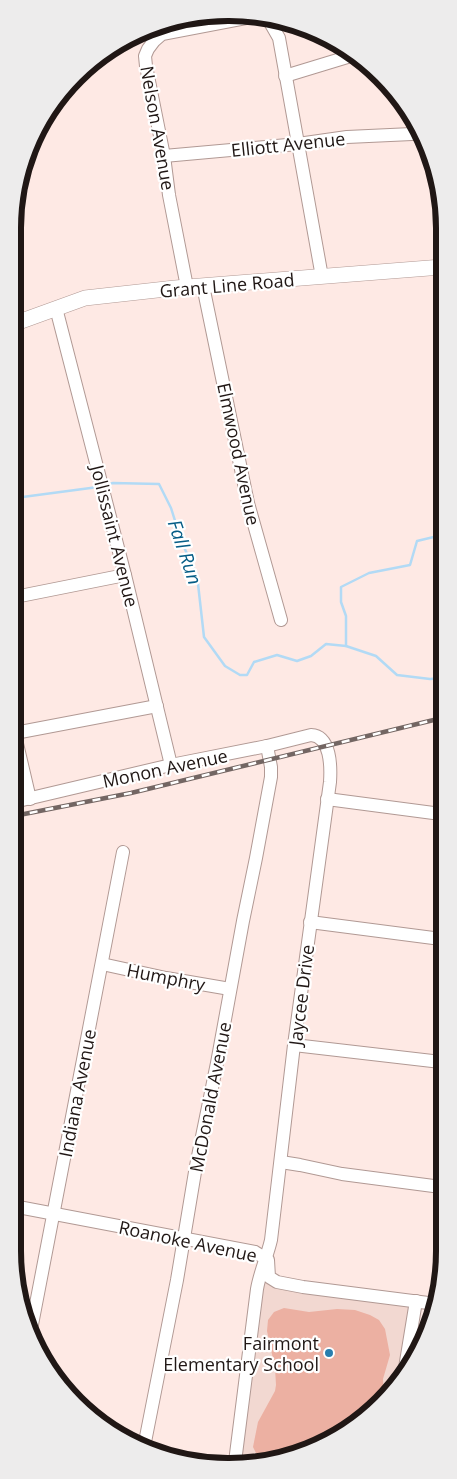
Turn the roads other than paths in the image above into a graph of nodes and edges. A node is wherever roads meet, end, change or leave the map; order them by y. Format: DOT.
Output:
graph roads {
  1 [pos="229,21"];
  2 [pos="272,26"];
  3 [pos="346,57"];
  4 [pos="285,76"];
  5 [pos="412,134"];
  6 [pos="298,144"];
  7 [pos="164,156"];
  8 [pos="436,268"];
  9 [pos="322,277"];
  10 [pos="203,286"];
  11 [pos="187,287"];
  12 [pos="56,308"];
  13 [pos="21,321"];
  14 [pos="125,575"];
  15 [pos="21,595"];
  16 [pos="281,620"];
  17 [pos="158,706"];
  18 [pos="21,733"];
  19 [pos="316,735"];
  20 [pos="267,746"];
  21 [pos="21,762"];
  22 [pos="171,765"];
  23 [pos="30,798"];
  24 [pos="21,800"];
  25 [pos="327,800"];
  26 [pos="436,813"];
  27 [pos="123,852"];
  28 [pos="310,922"];
  29 [pos="436,938"];
  30 [pos="102,964"];
  31 [pos="230,989"];
  32 [pos="294,1044"];
  33 [pos="436,1061"];
  34 [pos="281,1162"];
  35 [pos="436,1186"];
  36 [pos="21,1208"];
  37 [pos="54,1214"];
  38 [pos="184,1238"];
  39 [pos="266,1259"];
  40 [pos="416,1301"];
  41 [pos="429,1303"];
  42 [pos="33,1320"];
  43 [pos="407,1356"];
  44 [pos="145,1440"];
  45 [pos="236,1457"];
  1 -- 7 [label="street, Nelson Avenue"];
  2 -- 4 [label="street"];
  3 -- 4 [label="street"];
  4 -- 6 [label="street"];
  5 -- 6 [label="street, Elliott Avenue"];
  6 -- 7 [label="street, Elliott Avenue"];
  6 -- 9 [label="street"];
  7 -- 11 [label="street, Nelson Avenue"];
  8 -- 9 [label="main road, Grant Line Road"];
  9 -- 10 [label="main road, Grant Line Road"];
  10 -- 11 [label="main road, Grant Line Road"];
  10 -- 16 [label="street, Elmwood Avenue"];
  11 -- 12 [label="main road, Grant Line Road"];
  12 -- 13 [label="main road, Grant Line Road"];
  12 -- 14 [label="street, Jollissaint Avenue"];
  14 -- 15 [label="street"];
  14 -- 17 [label="street, Jollissaint Avenue"];
  17 -- 18 [label="street"];
  17 -- 22 [label="street, Jollissaint Avenue"];
  19 -- 20 [label="street, Monon Avenue"];
  19 -- 25 [label="street, Jaycee Drive"];
  20 -- 22 [label="street, Monon Avenue"];
  20 -- 31 [label="street, McDonald Avenue"];
  21 -- 23 [label="street"];
  22 -- 23 [label="street, Monon Avenue"];
  23 -- 24 [label="street, Monon Avenue"];
  25 -- 26 [label="street"];
  25 -- 28 [label="street, Jaycee Drive"];
  27 -- 30 [label="street, Indiana Avenue"];
  28 -- 29 [label="street"];
  28 -- 32 [label="street, Jaycee Drive"];
  30 -- 31 [label="street, Humphry"];
  30 -- 37 [label="street, Indiana Avenue"];
  31 -- 38 [label="street, McDonald Avenue"];
  32 -- 33 [label="street"];
  32 -- 34 [label="street, Jaycee Drive"];
  34 -- 35 [label="street"];
  34 -- 39 [label="street, Jaycee Drive"];
  36 -- 37 [label="street, Roanoke Avenue"];
  37 -- 38 [label="street, Roanoke Avenue"];
  37 -- 42 [label="street, Indiana Avenue"];
  38 -- 39 [label="street, Roanoke Avenue"];
  38 -- 44 [label="street, McDonald Avenue"];
  39 -- 40 [label="street, Roanoke Avenue"];
  39 -- 45 [label="street, Jaycee Drive"];
  40 -- 41 [label="street, Roanoke Avenue"];
  40 -- 43 [label="street"];
}
